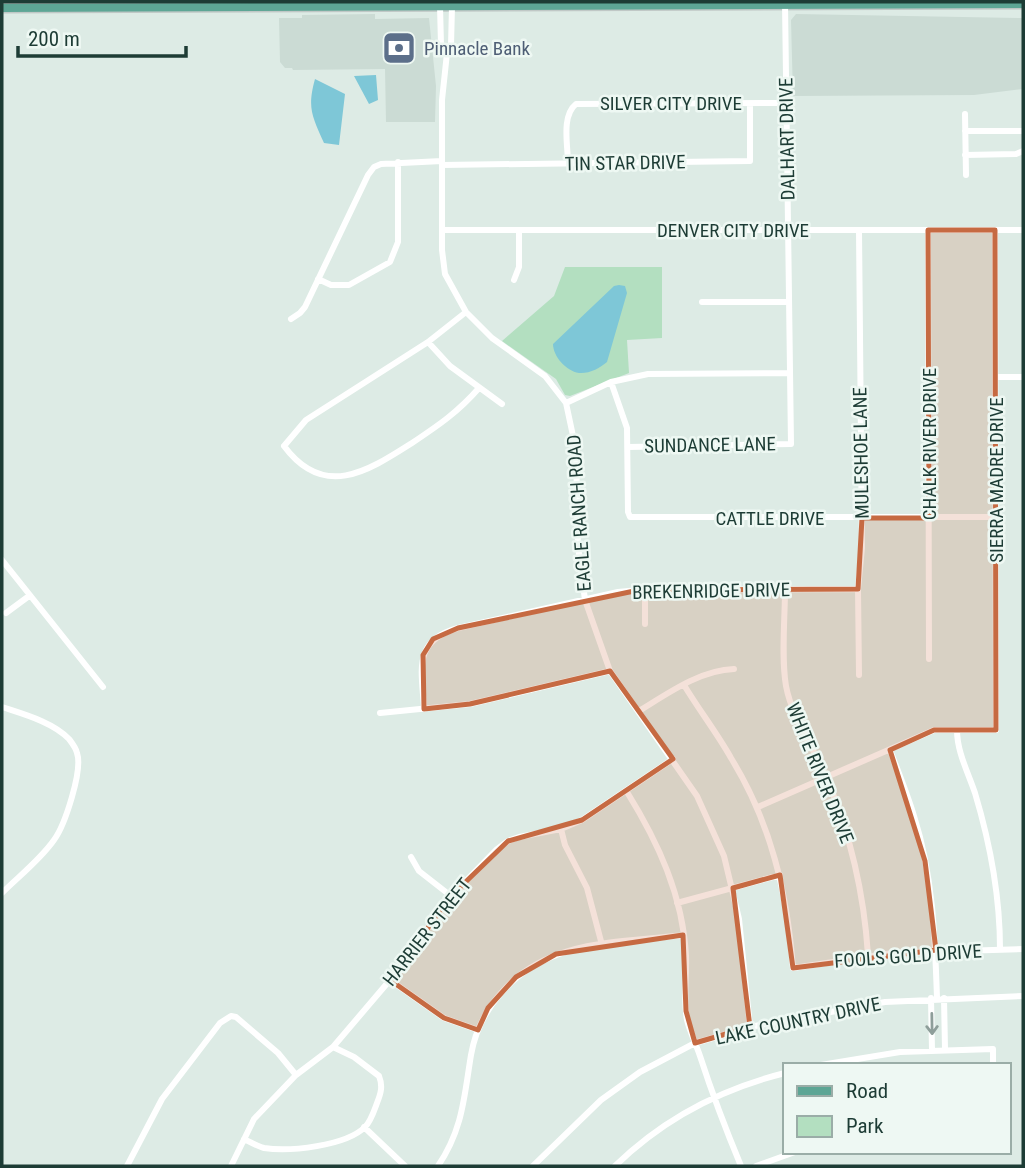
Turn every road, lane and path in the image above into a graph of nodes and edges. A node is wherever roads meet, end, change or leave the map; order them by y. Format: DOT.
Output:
graph roads {
  1 [pos="785,3"];
  2 [pos="442,4"];
  3 [pos="451,4"];
  4 [pos="1023,4"];
  5 [pos="2,8"];
  6 [pos="447,53"];
  7 [pos="786,103"];
  8 [pos="750,104"];
  9 [pos="965,114"];
  10 [pos="965,131"];
  11 [pos="1023,131"];
  12 [pos="1023,151"];
  13 [pos="965,155"];
  14 [pos="398,162"];
  15 [pos="442,163"];
  16 [pos="568,163"];
  17 [pos="965,175"];
  18 [pos="442,230"];
  19 [pos="788,230"];
  20 [pos="859,230"];
  21 [pos="928,230"];
  22 [pos="995,230"];
  23 [pos="1023,230"];
  24 [pos="519,231"];
  25 [pos="318,279"];
  26 [pos="514,280"];
  27 [pos="702,302"];
  28 [pos="789,302"];
  29 [pos="466,312"];
  30 [pos="291,318"];
  31 [pos="428,342"];
  32 [pos="790,373"];
  33 [pos="996,377"];
  34 [pos="1023,377"];
  35 [pos="611,382"];
  36 [pos="479,388"];
  37 [pos="566,403"];
  38 [pos="502,404"];
  39 [pos="791,444"];
  40 [pos="628,446"];
  41 [pos="996,517"];
  42 [pos="862,518"];
  43 [pos="929,518"];
  44 [pos="2,560"];
  45 [pos="785,589"];
  46 [pos="858,589"];
  47 [pos="645,590"];
  48 [pos="29,596"];
  49 [pos="584,600"];
  50 [pos="6,613"];
  51 [pos="645,624"];
  52 [pos="929,659"];
  53 [pos="734,669"];
  54 [pos="610,671"];
  55 [pos="859,676"];
  56 [pos="684,685"];
  57 [pos="103,687"];
  58 [pos="2,707"];
  59 [pos="424,709"];
  60 [pos="639,711"];
  61 [pos="380,713"];
  62 [pos="957,730"];
  63 [pos="890,750"];
  64 [pos="673,759"];
  65 [pos="826,777"];
  66 [pos="627,792"];
  67 [pos="758,807"];
  68 [pos="561,829"];
  69 [pos="411,857"];
  70 [pos="780,875"];
  71 [pos="733,888"];
  72 [pos="2,894"];
  73 [pos="452,896"];
  74 [pos="677,902"];
  75 [pos="684,935"];
  76 [pos="603,945"];
  77 [pos="1000,949"];
  78 [pos="1023,949"];
  79 [pos="936,950"];
  80 [pos="868,955"];
  81 [pos="390,979"];
  82 [pos="1023,996"];
  83 [pos="937,998"];
  84 [pos="750,1027"];
  85 [pos="478,1030"];
  86 [pos="695,1043"];
  87 [pos="333,1047"];
  88 [pos="945,1049"];
  89 [pos="932,1050"];
  90 [pos="833,1063"];
  91 [pos="993,1063"];
  92 [pos="783,1073"];
  93 [pos="296,1075"];
  94 [pos="713,1097"];
  95 [pos="364,1127"];
  96 [pos="244,1139"];
  97 [pos="789,1154"];
  98 [pos="127,1166"];
  99 [pos="231,1166"];
  100 [pos="405,1166"];
  101 [pos="438,1166"];
  102 [pos="533,1166"];
  103 [pos="615,1166"];
  104 [pos="741,1166"];
  105 [pos="756,1166"];
  1 -- 3 [label="main road"];
  1 -- 4 [label="main road"];
  1 -- 7 [label="street, DALHART DRIVE"];
  2 -- 3 [label="main road"];
  2 -- 5 [label="main road"];
  2 -- 6 [label="street, EAGLE RANCH ROAD"];
  3 -- 6 [label="street, EAGLE RANCH ROAD"];
  6 -- 15 [label="street, EAGLE RANCH ROAD"];
  7 -- 8 [label="street, SILVER CITY DRIVE"];
  7 -- 19 [label="street, DALHART DRIVE"];
  8 -- 16 [label="street, SILVER CITY DRIVE"];
  8 -- 16 [label="street, TIN STAR DRIVE"];
  9 -- 10 [label="street"];
  10 -- 11 [label="street"];
  10 -- 13 [label="street"];
  12 -- 13 [label="street"];
  13 -- 17 [label="street"];
  14 -- 15 [label="street, TIN STAR DRIVE"];
  14 -- 25 [label="street"];
  14 -- 25 [label="street"];
  15 -- 16 [label="street, TIN STAR DRIVE"];
  15 -- 18 [label="street, EAGLE RANCH ROAD"];
  18 -- 24 [label="street, DENVER CITY DRIVE"];
  18 -- 29 [label="street, EAGLE RANCH ROAD"];
  19 -- 20 [label="street, DENVER CITY DRIVE"];
  19 -- 24 [label="street, DENVER CITY DRIVE"];
  19 -- 28 [label="street, DALHART DRIVE"];
  20 -- 21 [label="street, DENVER CITY DRIVE"];
  20 -- 42 [label="street, MULESHOE LANE"];
  21 -- 22 [label="street, DENVER CITY DRIVE"];
  21 -- 43 [label="street, CHALK RIVER DRIVE"];
  22 -- 23 [label="street, DENVER CITY DRIVE"];
  22 -- 33 [label="street, SIERRA MADRE DRIVE"];
  24 -- 26 [label="street"];
  25 -- 30 [label="street"];
  27 -- 28 [label="street"];
  28 -- 32 [label="street, DALHART DRIVE"];
  29 -- 31 [label="street"];
  29 -- 37 [label="street, EAGLE RANCH ROAD"];
  31 -- 36 [label="street"];
  31 -- 36 [label="street"];
  32 -- 35 [label="street"];
  32 -- 39 [label="street, DALHART DRIVE"];
  33 -- 34 [label="street"];
  33 -- 41 [label="street, SIERRA MADRE DRIVE"];
  35 -- 37 [label="street"];
  35 -- 40 [label="street"];
  36 -- 38 [label="street"];
  37 -- 49 [label="street, EAGLE RANCH ROAD"];
  39 -- 40 [label="street, SUNDANCE LANE"];
  40 -- 42 [label="street, CATTLE DRIVE"];
  41 -- 43 [label="street, CATTLE DRIVE"];
  41 -- 62 [label="street, SIERRA MADRE DRIVE"];
  42 -- 43 [label="street, CATTLE DRIVE"];
  42 -- 46 [label="street, MULESHOE LANE"];
  43 -- 52 [label="street, CHALK RIVER DRIVE"];
  44 -- 48 [label="street"];
  45 -- 46 [label="street, BREKENRIDGE DRIVE"];
  45 -- 47 [label="street, BREKENRIDGE DRIVE"];
  45 -- 65 [label="street, WHITE RIVER DRIVE"];
  46 -- 55 [label="street, MULESHOE LANE"];
  47 -- 49 [label="street, BREKENRIDGE DRIVE"];
  47 -- 51 [label="street"];
  48 -- 50 [label="street"];
  48 -- 57 [label="street"];
  49 -- 54 [label="street, EAGLE RANCH ROAD"];
  49 -- 59 [label="street, BREKENRIDGE DRIVE"];
  53 -- 56 [label="street"];
  54 -- 59 [label="street"];
  54 -- 60 [label="street, EAGLE RANCH ROAD"];
  56 -- 60 [label="street"];
  56 -- 67 [label="street"];
  58 -- 72 [label="street"];
  59 -- 61 [label="street"];
  60 -- 64 [label="street, EAGLE RANCH ROAD"];
  62 -- 63 [label="street"];
  62 -- 77 [label="street"];
  63 -- 65 [label="street"];
  63 -- 79 [label="street"];
  64 -- 66 [label="street, HARRIER STREET"];
  64 -- 71 [label="street, EAGLE RANCH ROAD"];
  65 -- 67 [label="street"];
  65 -- 80 [label="street, WHITE RIVER DRIVE"];
  66 -- 68 [label="street, HARRIER STREET"];
  66 -- 74 [label="street"];
  67 -- 70 [label="street"];
  68 -- 73 [label="street, HARRIER STREET"];
  68 -- 76 [label="street"];
  69 -- 73 [label="street"];
  70 -- 71 [label="street"];
  70 -- 80 [label="street, FOOLS GOLD DRIVE"];
  71 -- 74 [label="street"];
  71 -- 84 [label="street, EAGLE RANCH ROAD"];
  73 -- 81 [label="street, HARRIER STREET"];
  74 -- 75 [label="street"];
  75 -- 76 [label="street"];
  75 -- 86 [label="street"];
  76 -- 85 [label="street"];
  77 -- 78 [label="street, FOOLS GOLD DRIVE"];
  77 -- 79 [label="street, FOOLS GOLD DRIVE"];
  79 -- 80 [label="street, FOOLS GOLD DRIVE"];
  79 -- 83 [label="street"];
  81 -- 85 [label="street"];
  81 -- 87 [label="street, HARRIER STREET"];
  82 -- 83 [label="street, LAKE COUNTRY DRIVE"];
  83 -- 84 [label="street, LAKE COUNTRY DRIVE"];
  83 -- 88 [label="street"];
  83 -- 89 [label="street, one-way"];
  84 -- 86 [label="street, LAKE COUNTRY DRIVE"];
  85 -- 101 [label="street"];
  86 -- 94 [label="street"];
  86 -- 102 [label="street, LAKE COUNTRY DRIVE"];
  87 -- 93 [label="street, HARRIER STREET"];
  87 -- 95 [label="street"];
  88 -- 89 [label="street"];
  88 -- 91 [label="street"];
  89 -- 90 [label="street"];
  92 -- 94 [label="street"];
  93 -- 96 [label="street, HARRIER STREET"];
  93 -- 98 [label="street"];
  94 -- 103 [label="street"];
  94 -- 104 [label="street"];
  95 -- 96 [label="street"];
  95 -- 100 [label="street"];
  96 -- 99 [label="street, HARRIER STREET"];
  97 -- 105 [label="street"];
}
